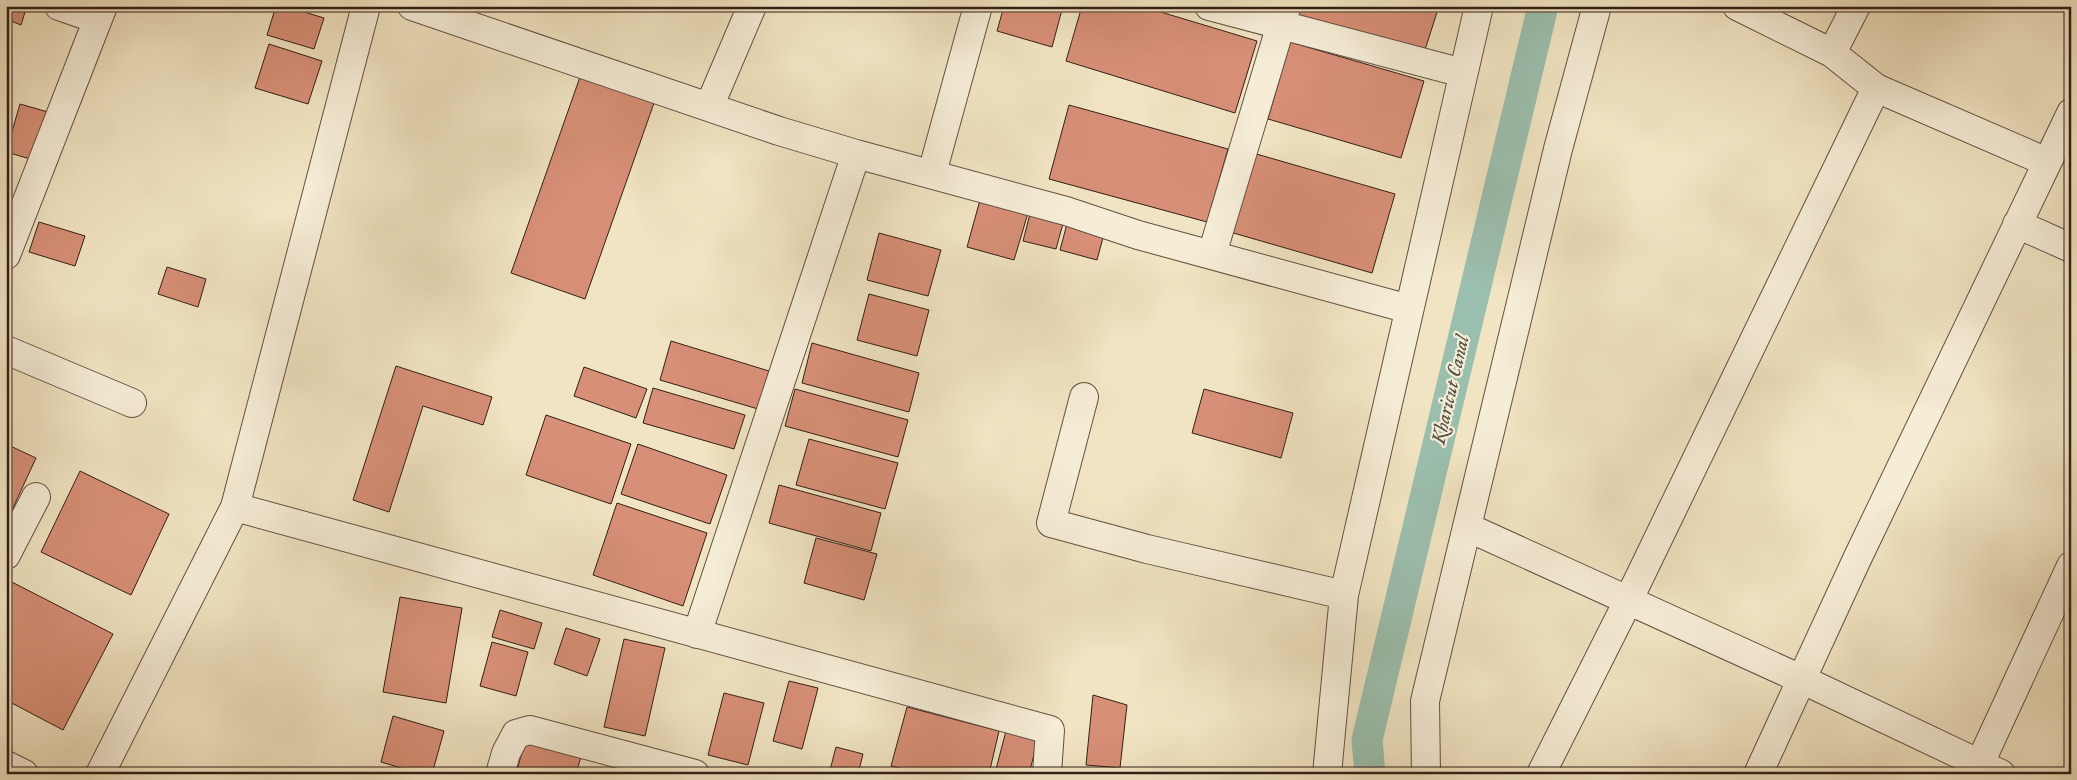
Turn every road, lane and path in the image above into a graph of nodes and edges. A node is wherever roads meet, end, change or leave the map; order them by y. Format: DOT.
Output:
graph roads {
  1 [pos="59,6"];
  2 [pos="366,6"];
  3 [pos="412,6"];
  4 [pos="752,6"];
  5 [pos="978,6"];
  6 [pos="1208,6"];
  7 [pos="1479,6"];
  8 [pos="1597,6"];
  9 [pos="1737,6"];
  10 [pos="1856,6"];
  11 [pos="100,13"];
  12 [pos="1283,16"];
  13 [pos="1832,53"];
  14 [pos="1463,73"];
  15 [pos="1876,88"];
  16 [pos="709,106"];
  17 [pos="2071,113"];
  18 [pos="856,154"];
  19 [pos="2047,162"];
  20 [pos="932,173"];
  21 [pos="2017,224"];
  22 [pos="2071,248"];
  23 [pos="1212,254"];
  24 [pos="6,255"];
  25 [pos="1410,309"];
  26 [pos="6,350"];
  27 [pos="1084,397"];
  28 [pos="132,403"];
  29 [pos="36,497"];
  30 [pos="235,507"];
  31 [pos="1467,527"];
  32 [pos="6,555"];
  33 [pos="2071,566"];
  34 [pos="1344,595"];
  35 [pos="1628,601"];
  36 [pos="697,634"];
  37 [pos="1801,679"];
  38 [pos="6,765"];
  39 [pos="1985,770"];
  40 [pos="24,774"];
  41 [pos="100,774"];
  42 [pos="500,774"];
  43 [pos="695,774"];
  44 [pos="1047,774"];
  45 [pos="1327,774"];
  46 [pos="1426,774"];
  47 [pos="1541,774"];
  48 [pos="1758,774"];
  1 -- 11 [label="street"];
  2 -- 30 [label="street"];
  3 -- 16 [label="street"];
  4 -- 16 [label="street"];
  5 -- 20 [label="street"];
  6 -- 12 [label="street"];
  7 -- 14 [label="street"];
  8 -- 31 [label="street"];
  9 -- 13 [label="street"];
  10 -- 13 [label="street"];
  11 -- 24 [label="street"];
  12 -- 14 [label="street"];
  12 -- 23 [label="street"];
  13 -- 15 [label="street"];
  14 -- 25 [label="street"];
  15 -- 19 [label="street"];
  15 -- 35 [label="street"];
  16 -- 18 [label="street"];
  17 -- 19 [label="street"];
  18 -- 20 [label="street"];
  18 -- 36 [label="street"];
  19 -- 21 [label="street"];
  20 -- 23 [label="street"];
  21 -- 22 [label="street"];
  21 -- 37 [label="street"];
  23 -- 25 [label="street"];
  25 -- 34 [label="street"];
  26 -- 28 [label="street"];
  27 -- 34 [label="street"];
  29 -- 32 [label="street"];
  30 -- 36 [label="street"];
  30 -- 41 [label="street"];
  31 -- 35 [label="street"];
  31 -- 46 [label="street"];
  33 -- 39 [label="street"];
  34 -- 45 [label="street"];
  35 -- 37 [label="street"];
  35 -- 47 [label="street"];
  36 -- 44 [label="street"];
  37 -- 39 [label="street"];
  37 -- 48 [label="street"];
  38 -- 40 [label="street"];
  42 -- 43 [label="street"];
}
